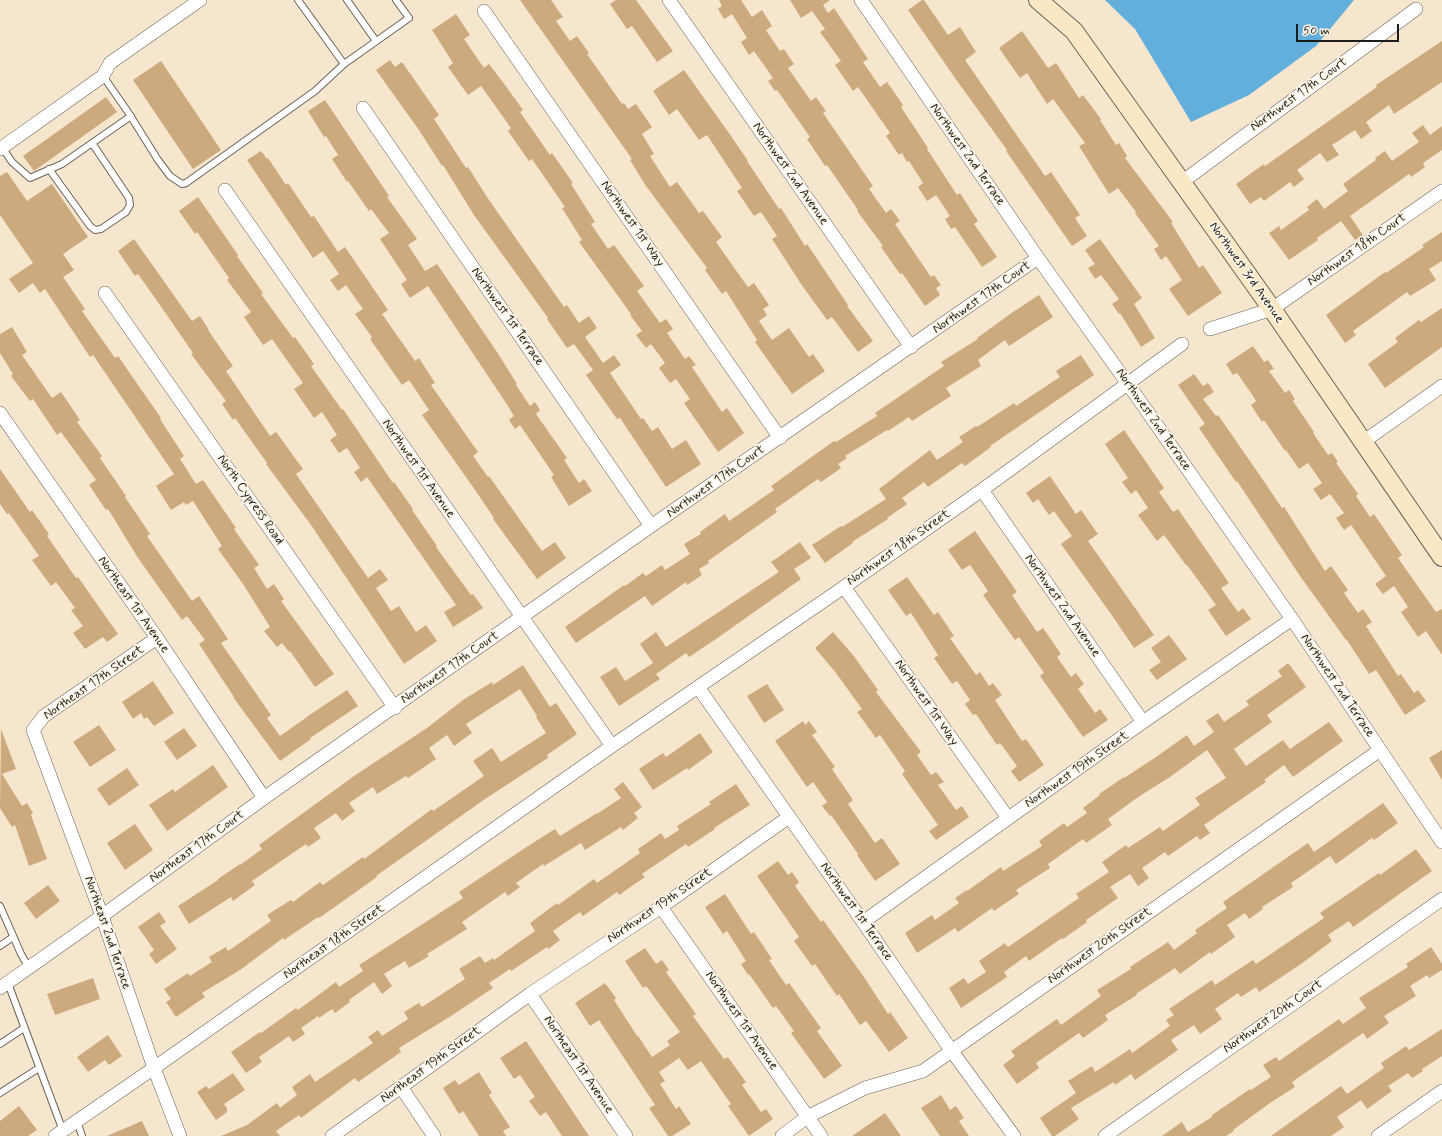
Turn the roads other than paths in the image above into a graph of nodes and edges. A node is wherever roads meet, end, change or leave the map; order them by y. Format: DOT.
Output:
graph roads {
  1 [pos="200,0"];
  2 [pos="298,0"];
  3 [pos="347,0"];
  4 [pos="396,0"];
  5 [pos="669,0"];
  6 [pos="861,0"];
  7 [pos="1038,0"];
  8 [pos="1416,9"];
  9 [pos="484,10"];
  10 [pos="376,42"];
  11 [pos="344,64"];
  12 [pos="103,76"];
  13 [pos="363,108"];
  14 [pos="131,116"];
  15 [pos="92,143"];
  16 [pos="1,148"];
  17 [pos="49,169"];
  18 [pos="1182,182"];
  19 [pos="225,190"];
  20 [pos="1442,191"];
  21 [pos="1038,258"];
  22 [pos="105,292"];
  23 [pos="1272,310"];
  24 [pos="1210,329"];
  25 [pos="1182,344"];
  26 [pos="911,347"];
  27 [pos="1128,384"];
  28 [pos="1442,386"];
  29 [pos="0,413"];
  30 [pos="780,438"];
  31 [pos="1363,442"];
  32 [pos="982,490"];
  33 [pos="652,526"];
  34 [pos="1442,557"];
  35 [pos="844,587"];
  36 [pos="522,618"];
  37 [pos="1292,619"];
  38 [pos="157,638"];
  39 [pos="698,687"];
  40 [pos="394,708"];
  41 [pos="1143,722"];
  42 [pos="33,730"];
  43 [pos="612,746"];
  44 [pos="1380,750"];
  45 [pos="264,798"];
  46 [pos="789,817"];
  47 [pos="1008,818"];
  48 [pos="1442,842"];
  49 [pos="1442,899"];
  50 [pos="0,906"];
  51 [pos="661,906"];
  52 [pos="102,916"];
  53 [pos="863,922"];
  54 [pos="13,937"];
  55 [pos="0,946"];
  56 [pos="29,968"];
  57 [pos="4,986"];
  58 [pos="530,994"];
  59 [pos="24,1028"];
  60 [pos="0,1044"];
  61 [pos="951,1050"];
  62 [pos="39,1068"];
  63 [pos="154,1068"];
  64 [pos="401,1087"];
  65 [pos="1442,1091"];
  66 [pos="0,1093"];
  67 [pos="808,1118"];
  68 [pos="77,1121"];
  69 [pos="59,1133"];
  70 [pos="82,1136"];
  71 [pos="180,1136"];
  72 [pos="332,1136"];
  73 [pos="434,1136"];
  74 [pos="626,1136"];
  75 [pos="782,1136"];
  76 [pos="821,1136"];
  77 [pos="1014,1136"];
  78 [pos="1104,1136"];
  79 [pos="1378,1136"];
  1 -- 12 [label="street"];
  2 -- 11 [label="lane"];
  3 -- 10 [label="lane"];
  4 -- 10 [label="lane"];
  5 -- 26 [label="street, Northwest 2nd Avenue"];
  6 -- 21 [label="street, Northwest 2nd Terrace"];
  7 -- 18 [label="street, Northwest 3rd Avenue"];
  8 -- 18 [label="street, Northwest 17th Court"];
  9 -- 30 [label="street, Northwest 1st Way"];
  10 -- 11 [label="lane"];
  11 -- 14 [label="lane"];
  12 -- 14 [label="lane"];
  12 -- 16 [label="street"];
  13 -- 33 [label="street, Northwest 1st Terrace"];
  14 -- 15 [label="lane"];
  15 -- 17 [label="lane"];
  15 -- 17 [label="lane"];
  16 -- 17 [label="lane"];
  18 -- 23 [label="street, Northwest 3rd Avenue"];
  19 -- 36 [label="street, Northwest 1st Avenue"];
  20 -- 23 [label="street, Northwest 18th Court"];
  21 -- 26 [label="street, Northwest 17th Court"];
  21 -- 27 [label="street, Northwest 2nd Terrace"];
  22 -- 40 [label="street, North Cypress Road"];
  23 -- 24 [label="street"];
  23 -- 31 [label="street, Northwest 3rd Avenue"];
  25 -- 27 [label="street, Northwest 18th Street"];
  26 -- 30 [label="street, Northwest 17th Court"];
  27 -- 32 [label="street, Northwest 18th Street"];
  27 -- 37 [label="street, Northwest 2nd Terrace"];
  28 -- 31 [label="street"];
  29 -- 38 [label="street, Northeast 1st Avenue"];
  30 -- 33 [label="street, Northwest 17th Court"];
  31 -- 34 [label="street, Northwest 3rd Avenue"];
  32 -- 35 [label="street, Northwest 18th Street"];
  32 -- 41 [label="street, Northwest 2nd Avenue"];
  33 -- 36 [label="street, Northwest 17th Court"];
  35 -- 39 [label="street, Northwest 18th Street"];
  35 -- 47 [label="street, Northwest 1st Way"];
  36 -- 40 [label="street, Northwest 17th Court"];
  36 -- 43 [label="street, Northwest 1st Avenue"];
  37 -- 41 [label="street, Northwest 19th Street"];
  37 -- 44 [label="street, Northwest 2nd Terrace"];
  38 -- 42 [label="street, Northeast 17th Street"];
  38 -- 45 [label="street, Northeast 1st Avenue"];
  39 -- 43 [label="street, Northwest 18th Street"];
  39 -- 46 [label="street, Northwest 1st Terrace"];
  40 -- 45 [label="street, Northeast 17th Court"];
  41 -- 47 [label="street, Northwest 19th Street"];
  42 -- 52 [label="street, Northeast 2nd Terrace"];
  43 -- 63 [label="street, Northeast 18th Street"];
  44 -- 48 [label="street, Northwest 2nd Terrace"];
  44 -- 61 [label="street, Northwest 20th Street"];
  45 -- 52 [label="street, Northeast 17th Court"];
  46 -- 51 [label="street, Northwest 19th Street"];
  46 -- 53 [label="street, Northwest 1st Terrace"];
  47 -- 53 [label="street, Northwest 19th Street"];
  49 -- 78 [label="street, Northwest 20th Court"];
  50 -- 54 [label="lane"];
  51 -- 58 [label="street, Northwest 19th Street"];
  51 -- 67 [label="street, Northwest 1st Avenue"];
  52 -- 56 [label="street, Northeast 17th Court"];
  52 -- 63 [label="street, Northeast 2nd Terrace"];
  53 -- 61 [label="street, Northwest 1st Terrace"];
  54 -- 55 [label="lane"];
  54 -- 56 [label="lane"];
  56 -- 57 [label="street, Northeast 17th Court"];
  57 -- 59 [label="lane"];
  58 -- 64 [label="street, Northeast 19th Street"];
  58 -- 74 [label="street, Northeast 1st Avenue"];
  59 -- 60 [label="lane"];
  59 -- 62 [label="lane"];
  61 -- 67 [label="street, Northwest 20th Street"];
  61 -- 77 [label="street, Northwest 1st Terrace"];
  62 -- 66 [label="lane"];
  62 -- 69 [label="lane"];
  63 -- 68 [label="street, Northeast 18th Street"];
  63 -- 71 [label="street, Northeast 2nd Terrace"];
  64 -- 72 [label="street, Northeast 19th Street"];
  64 -- 73 [label="street"];
  65 -- 79 [label="street"];
  67 -- 75 [label="street, Northwest 20th Street"];
  67 -- 76 [label="street, Northwest 1st Avenue"];
  68 -- 69 [label="street, Northeast 18th Street"];
  68 -- 70 [label="lane"];
}
